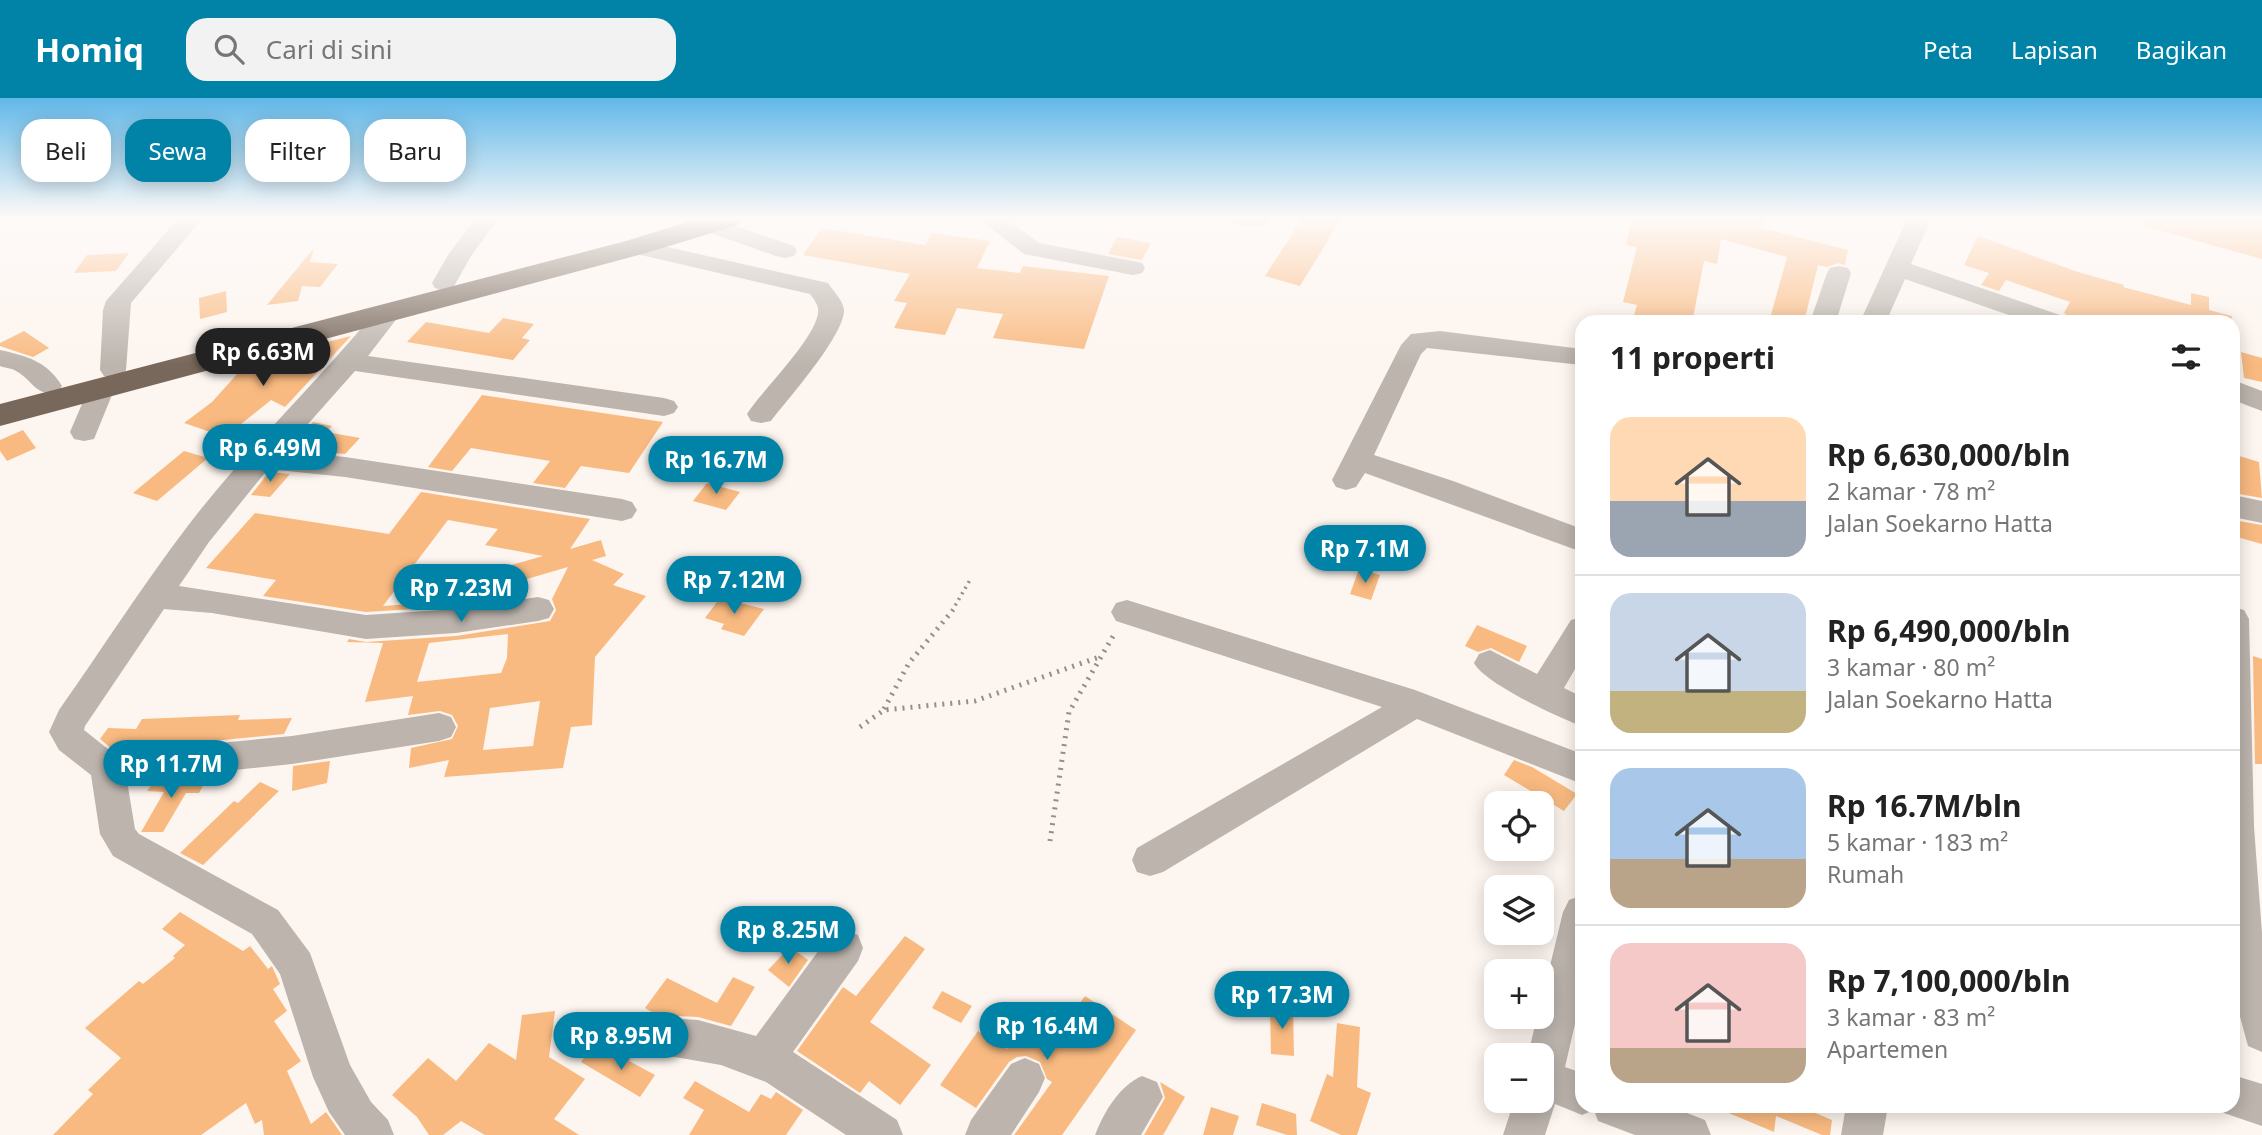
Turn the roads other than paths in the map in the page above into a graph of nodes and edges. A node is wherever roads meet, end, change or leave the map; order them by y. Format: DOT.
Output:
graph roads {
  1 [pos="149,267"];
  2 [pos="452,267"];
  3 [pos="512,267"];
  4 [pos="545,267"];
  5 [pos="769,267"];
  6 [pos="1130,267"];
  7 [pos="1133,268"];
  8 [pos="1898,268"];
  9 [pos="1839,273"];
  10 [pos="444,283"];
  11 [pos="389,312"];
  12 [pos="1824,315"];
  13 [pos="1876,315"];
  14 [pos="2028,315"];
  15 [pos="1575,356"];
  16 [pos="0,358"];
  17 [pos="349,362"];
  18 [pos="107,380"];
  19 [pos="49,386"];
  20 [pos="2240,392"];
  21 [pos="0,399"];
  22 [pos="2262,402"];
  23 [pos="664,407"];
  24 [pos="761,414"];
  25 [pos="0,415"];
  26 [pos="84,432"];
  27 [pos="261,458"];
  28 [pos="2240,507"];
  29 [pos="622,510"];
  30 [pos="2262,512"];
  31 [pos="1575,538"];
  32 [pos="157,596"];
  33 [pos="538,609"];
  34 [pos="1127,612"];
  35 [pos="1575,640"];
  36 [pos="1490,663"];
  37 [pos="1543,693"];
  38 [pos="1415,704"];
  39 [pos="1575,709"];
  40 [pos="439,727"];
  41 [pos="2240,734"];
  42 [pos="1575,766"];
  43 [pos="107,768"];
  44 [pos="2243,783"];
  45 [pos="1150,860"];
  46 [pos="1575,941"];
  47 [pos="844,948"];
  48 [pos="581,1032"];
  49 [pos="2262,1032"];
  50 [pos="1551,1043"];
  51 [pos="764,1059"];
  52 [pos="1025,1078"];
  53 [pos="1554,1084"];
  54 [pos="1575,1092"];
  55 [pos="1142,1097"];
  56 [pos="2240,1098"];
  57 [pos="2262,1105"];
  58 [pos="1531,1113"];
  59 [pos="1632,1113"];
  60 [pos="1866,1113"];
  61 [pos="361,1131"];
  62 [pos="881,1135"];
  63 [pos="986,1135"];
  64 [pos="1116,1135"];
  65 [pos="1524,1135"];
  66 [pos="1690,1135"];
  67 [pos="1862,1135"];
  1 -- 18 [label="street"];
  2 -- 10 [label="street"];
  3 -- 10 [label="highway"];
  4 -- 11 [label="highway"];
  5 -- 24 [label="street"];
  6 -- 7 [label="street"];
  8 -- 13 [label="street"];
  8 -- 14 [label="street"];
  9 -- 12 [label="street"];
  10 -- 18 [label="highway"];
  11 -- 17 [label="street"];
  11 -- 18 [label="highway"];
  15 -- 31 [label="street"];
  16 -- 19 [label="street"];
  17 -- 23 [label="street"];
  17 -- 27 [label="street"];
  18 -- 19 [label="highway"];
  18 -- 25 [label="highway"];
  18 -- 26 [label="street"];
  19 -- 21 [label="highway"];
  20 -- 22 [label="street"];
  27 -- 29 [label="street"];
  27 -- 32 [label="street"];
  28 -- 30 [label="street"];
  32 -- 33 [label="street"];
  32 -- 43 [label="street"];
  34 -- 38 [label="street"];
  35 -- 37 [label="street"];
  36 -- 37 [label="street"];
  37 -- 39 [label="street"];
  38 -- 42 [label="street"];
  38 -- 45 [label="street"];
  40 -- 43 [label="street"];
  41 -- 44 [label="street"];
  43 -- 61 [label="street"];
  44 -- 49 [label="street"];
  46 -- 50 [label="street"];
  47 -- 51 [label="street"];
  48 -- 51 [label="street"];
  51 -- 62 [label="street"];
  52 -- 63 [label="street"];
  53 -- 54 [label="street"];
  55 -- 64 [label="street"];
  56 -- 57 [label="street"];
  58 -- 65 [label="street"];
  59 -- 66 [label="street"];
  60 -- 67 [label="street"];
}
